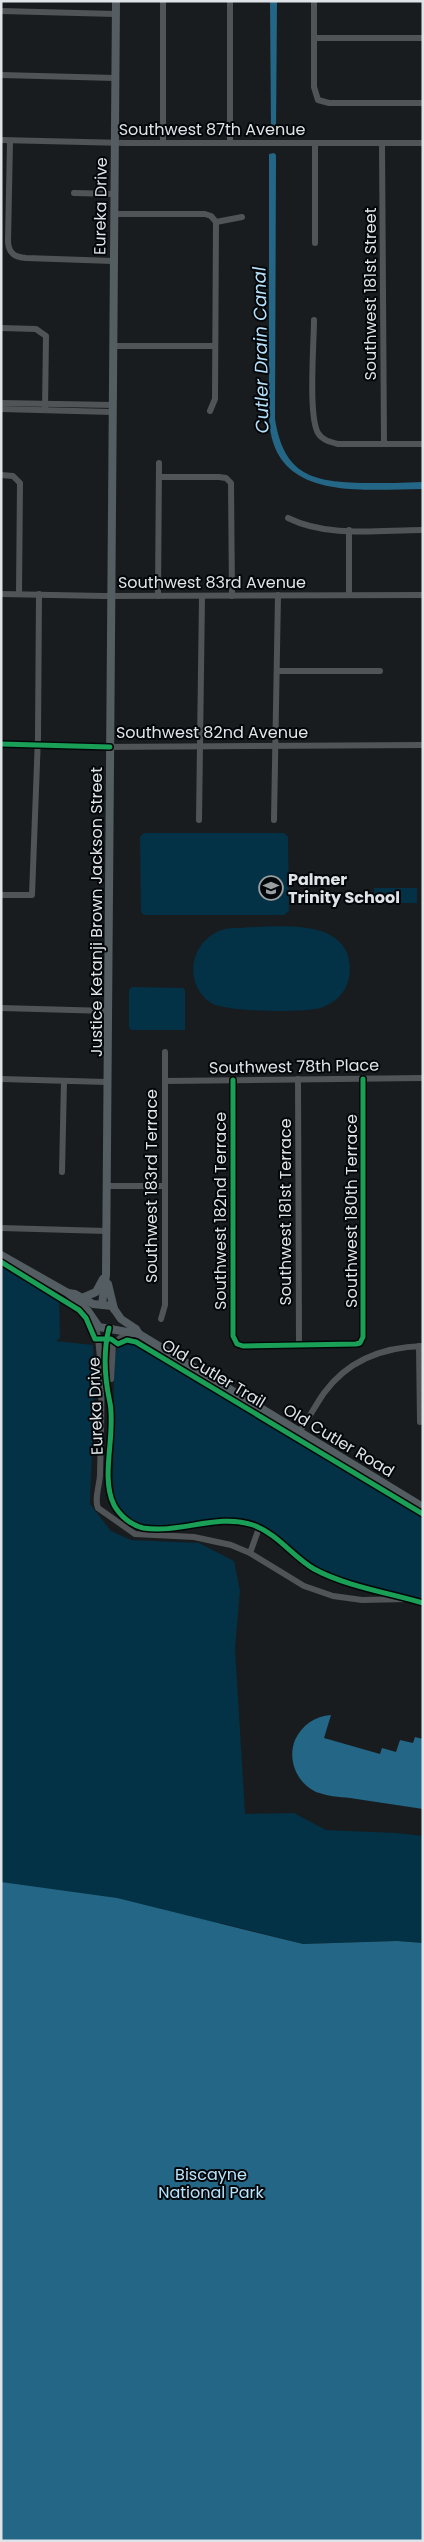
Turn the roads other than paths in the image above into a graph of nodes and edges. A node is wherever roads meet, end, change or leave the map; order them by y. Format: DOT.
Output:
graph roads {
  1 [pos="116,1"];
  2 [pos="163,1"];
  3 [pos="230,1"];
  4 [pos="314,1"];
  5 [pos="1,12"];
  6 [pos="116,14"];
  7 [pos="314,38"];
  8 [pos="423,38"];
  9 [pos="1,75"];
  10 [pos="115,78"];
  11 [pos="423,103"];
  12 [pos="1,140"];
  13 [pos="10,141"];
  14 [pos="115,143"];
  15 [pos="162,143"];
  16 [pos="230,143"];
  17 [pos="315,143"];
  18 [pos="382,143"];
  19 [pos="423,143"];
  20 [pos="74,193"];
  21 [pos="114,194"];
  22 [pos="114,214"];
  23 [pos="242,216"];
  24 [pos="216,222"];
  25 [pos="315,243"];
  26 [pos="114,261"];
  27 [pos="314,320"];
  28 [pos="1,328"];
  29 [pos="113,346"];
  30 [pos="215,346"];
  31 [pos="1,403"];
  32 [pos="46,407"];
  33 [pos="1,409"];
  34 [pos="113,409"];
  35 [pos="210,411"];
  36 [pos="384,444"];
  37 [pos="423,444"];
  38 [pos="159,463"];
  39 [pos="1,474"];
  40 [pos="159,477"];
  41 [pos="288,518"];
  42 [pos="349,530"];
  43 [pos="423,530"];
  44 [pos="1,594"];
  45 [pos="19,594"];
  46 [pos="39,594"];
  47 [pos="278,595"];
  48 [pos="349,595"];
  49 [pos="423,595"];
  50 [pos="111,596"];
  51 [pos="158,596"];
  52 [pos="202,596"];
  53 [pos="232,596"];
  54 [pos="277,671"];
  55 [pos="380,672"];
  56 [pos="1,744"];
  57 [pos="37,745"];
  58 [pos="423,745"];
  59 [pos="200,746"];
  60 [pos="276,746"];
  61 [pos="110,747"];
  62 [pos="199,820"];
  63 [pos="274,820"];
  64 [pos="1,894"];
  65 [pos="1,1008"];
  66 [pos="108,1011"];
  67 [pos="165,1052"];
  68 [pos="423,1078"];
  69 [pos="1,1079"];
  70 [pos="298,1079"];
  71 [pos="363,1079"];
  72 [pos="233,1080"];
  73 [pos="64,1081"];
  74 [pos="165,1081"];
  75 [pos="107,1082"];
  76 [pos="62,1172"];
  77 [pos="106,1186"];
  78 [pos="165,1186"];
  79 [pos="1,1228"];
  80 [pos="106,1231"];
  81 [pos="1,1255"];
  82 [pos="106,1275"];
  83 [pos="68,1293"];
  84 [pos="82,1298"];
  85 [pos="101,1305"];
  86 [pos="115,1310"];
  87 [pos="160,1320"];
  88 [pos="95,1322"];
  89 [pos="109,1328"];
  90 [pos="136,1334"];
  91 [pos="299,1345"];
  92 [pos="421,1346"];
  93 [pos="110,1402"];
  94 [pos="420,1422"];
  95 [pos="299,1432"];
  96 [pos="115,1506"];
  97 [pos="423,1507"];
  98 [pos="107,1513"];
  99 [pos="200,1524"];
  100 [pos="136,1526"];
  101 [pos="178,1526"];
  102 [pos="259,1528"];
  103 [pos="133,1533"];
  104 [pos="178,1536"];
  105 [pos="198,1538"];
  106 [pos="250,1553"];
  107 [pos="380,1591"];
  108 [pos="408,1599"];
  109 [pos="378,1600"];
  110 [pos="423,1603"];
  1 -- 6 [label="main road, Eureka Drive"];
  2 -- 15 [label="street"];
  3 -- 16 [label="street"];
  4 -- 7 [label="street"];
  5 -- 6 [label="street"];
  6 -- 10 [label="main road, Eureka Drive"];
  7 -- 8 [label="street"];
  7 -- 11 [label="street"];
  9 -- 10 [label="street"];
  10 -- 14 [label="main road, Eureka Drive"];
  12 -- 13 [label="street, Southwest 87th Avenue"];
  13 -- 14 [label="street, Southwest 87th Avenue"];
  13 -- 26 [label="street"];
  14 -- 15 [label="street, Southwest 87th Avenue"];
  14 -- 21 [label="main road, Eureka Drive"];
  15 -- 16 [label="street, Southwest 87th Avenue"];
  16 -- 17 [label="street, Southwest 87th Avenue"];
  17 -- 18 [label="street, Southwest 87th Avenue"];
  17 -- 25 [label="street"];
  18 -- 19 [label="street, Southwest 87th Avenue"];
  18 -- 36 [label="street, Southwest 181st Street"];
  20 -- 21 [label="street"];
  21 -- 22 [label="main road, Eureka Drive"];
  22 -- 24 [label="street"];
  22 -- 26 [label="main road, Eureka Drive"];
  23 -- 24 [label="street"];
  24 -- 30 [label="street"];
  26 -- 29 [label="main road, Eureka Drive"];
  27 -- 36 [label="street"];
  28 -- 32 [label="street"];
  29 -- 30 [label="street"];
  29 -- 34 [label="main road, Eureka Drive"];
  30 -- 35 [label="street"];
  31 -- 32 [label="street"];
  32 -- 33 [label="street"];
  32 -- 34 [label="street"];
  34 -- 50 [label="main road, Justice Ketanji Brown Jackson Street"];
  36 -- 37 [label="street"];
  38 -- 40 [label="street"];
  39 -- 45 [label="street"];
  40 -- 51 [label="street"];
  40 -- 53 [label="street"];
  41 -- 42 [label="street"];
  42 -- 43 [label="street"];
  42 -- 48 [label="street"];
  44 -- 45 [label="street, Southwest 83rd Avenue"];
  45 -- 46 [label="street, Southwest 83rd Avenue"];
  46 -- 50 [label="street, Southwest 83rd Avenue"];
  46 -- 57 [label="street"];
  47 -- 48 [label="street, Southwest 83rd Avenue"];
  47 -- 53 [label="street, Southwest 83rd Avenue"];
  47 -- 54 [label="street"];
  48 -- 49 [label="street, Southwest 83rd Avenue"];
  50 -- 51 [label="street, Southwest 83rd Avenue"];
  50 -- 61 [label="main road, Justice Ketanji Brown Jackson Street"];
  51 -- 52 [label="street, Southwest 83rd Avenue"];
  52 -- 53 [label="street, Southwest 83rd Avenue"];
  52 -- 59 [label="street"];
  54 -- 55 [label="street"];
  54 -- 60 [label="street"];
  56 -- 57 [label="street, Southwest 82nd Avenue"];
  57 -- 61 [label="street, Southwest 82nd Avenue"];
  57 -- 64 [label="street"];
  58 -- 60 [label="street, Southwest 82nd Avenue"];
  59 -- 60 [label="street, Southwest 82nd Avenue"];
  59 -- 61 [label="street, Southwest 82nd Avenue"];
  59 -- 62 [label="street"];
  60 -- 63 [label="street"];
  61 -- 66 [label="main road, Justice Ketanji Brown Jackson Street"];
  65 -- 66 [label="street"];
  66 -- 75 [label="main road, Justice Ketanji Brown Jackson Street"];
  67 -- 74 [label="street, Southwest 183rd Terrace"];
  68 -- 71 [label="street, Southwest 78th Place"];
  69 -- 73 [label="street"];
  70 -- 71 [label="street, Southwest 78th Place"];
  70 -- 72 [label="street, Southwest 78th Place"];
  70 -- 91 [label="street, Southwest 181st Terrace"];
  71 -- 91 [label="street, Southwest 180th Terrace"];
  72 -- 74 [label="street, Southwest 78th Place"];
  72 -- 91 [label="street, Southwest 182nd Terrace"];
  73 -- 75 [label="street"];
  73 -- 76 [label="street"];
  74 -- 78 [label="street, Southwest 183rd Terrace"];
  75 -- 77 [label="main road, Justice Ketanji Brown Jackson Street"];
  77 -- 78 [label="street"];
  77 -- 80 [label="main road, Justice Ketanji Brown Jackson Street"];
  78 -- 87 [label="street, Southwest 183rd Terrace"];
  79 -- 80 [label="street"];
  80 -- 82 [label="main road, Justice Ketanji Brown Jackson Street"];
  81 -- 83 [label="main road"];
  82 -- 84 [label="main road"];
  82 -- 85 [label="main road, Justice Ketanji Brown Jackson Street"];
  82 -- 86 [label="main road, Justice Ketanji Brown Jackson Street"];
  83 -- 84 [label="main road"];
  83 -- 88 [label="main road"];
  84 -- 85 [label="main road"];
  85 -- 86 [label="main road"];
  85 -- 88 [label="main road"];
  86 -- 89 [label="main road"];
  86 -- 90 [label="main road, Old Cutler Road"];
  88 -- 89 [label="main road"];
  88 -- 98 [label="street, Eureka Drive"];
  89 -- 90 [label="main road, Old Cutler Road"];
  89 -- 93 [label="street, Eureka Drive"];
  90 -- 93 [label="street"];
  90 -- 95 [label="main road, Old Cutler Road"];
  92 -- 94 [label="street"];
  92 -- 95 [label="street"];
  93 -- 96 [label="street, Eureka Drive"];
  95 -- 97 [label="main road, Old Cutler Road"];
  96 -- 98 [label="street"];
  96 -- 100 [label="street"];
  98 -- 103 [label="street, Eureka Drive"];
  99 -- 101 [label="street"];
  99 -- 102 [label="street"];
  99 -- 105 [label="street"];
  100 -- 101 [label="street"];
  100 -- 103 [label="street"];
  101 -- 104 [label="street"];
  102 -- 106 [label="street"];
  102 -- 107 [label="street"];
  103 -- 104 [label="street"];
  104 -- 105 [label="street"];
  105 -- 106 [label="street"];
  106 -- 109 [label="street"];
  107 -- 108 [label="street"];
  107 -- 109 [label="street"];
  108 -- 109 [label="street"];
  108 -- 110 [label="street"];
}
